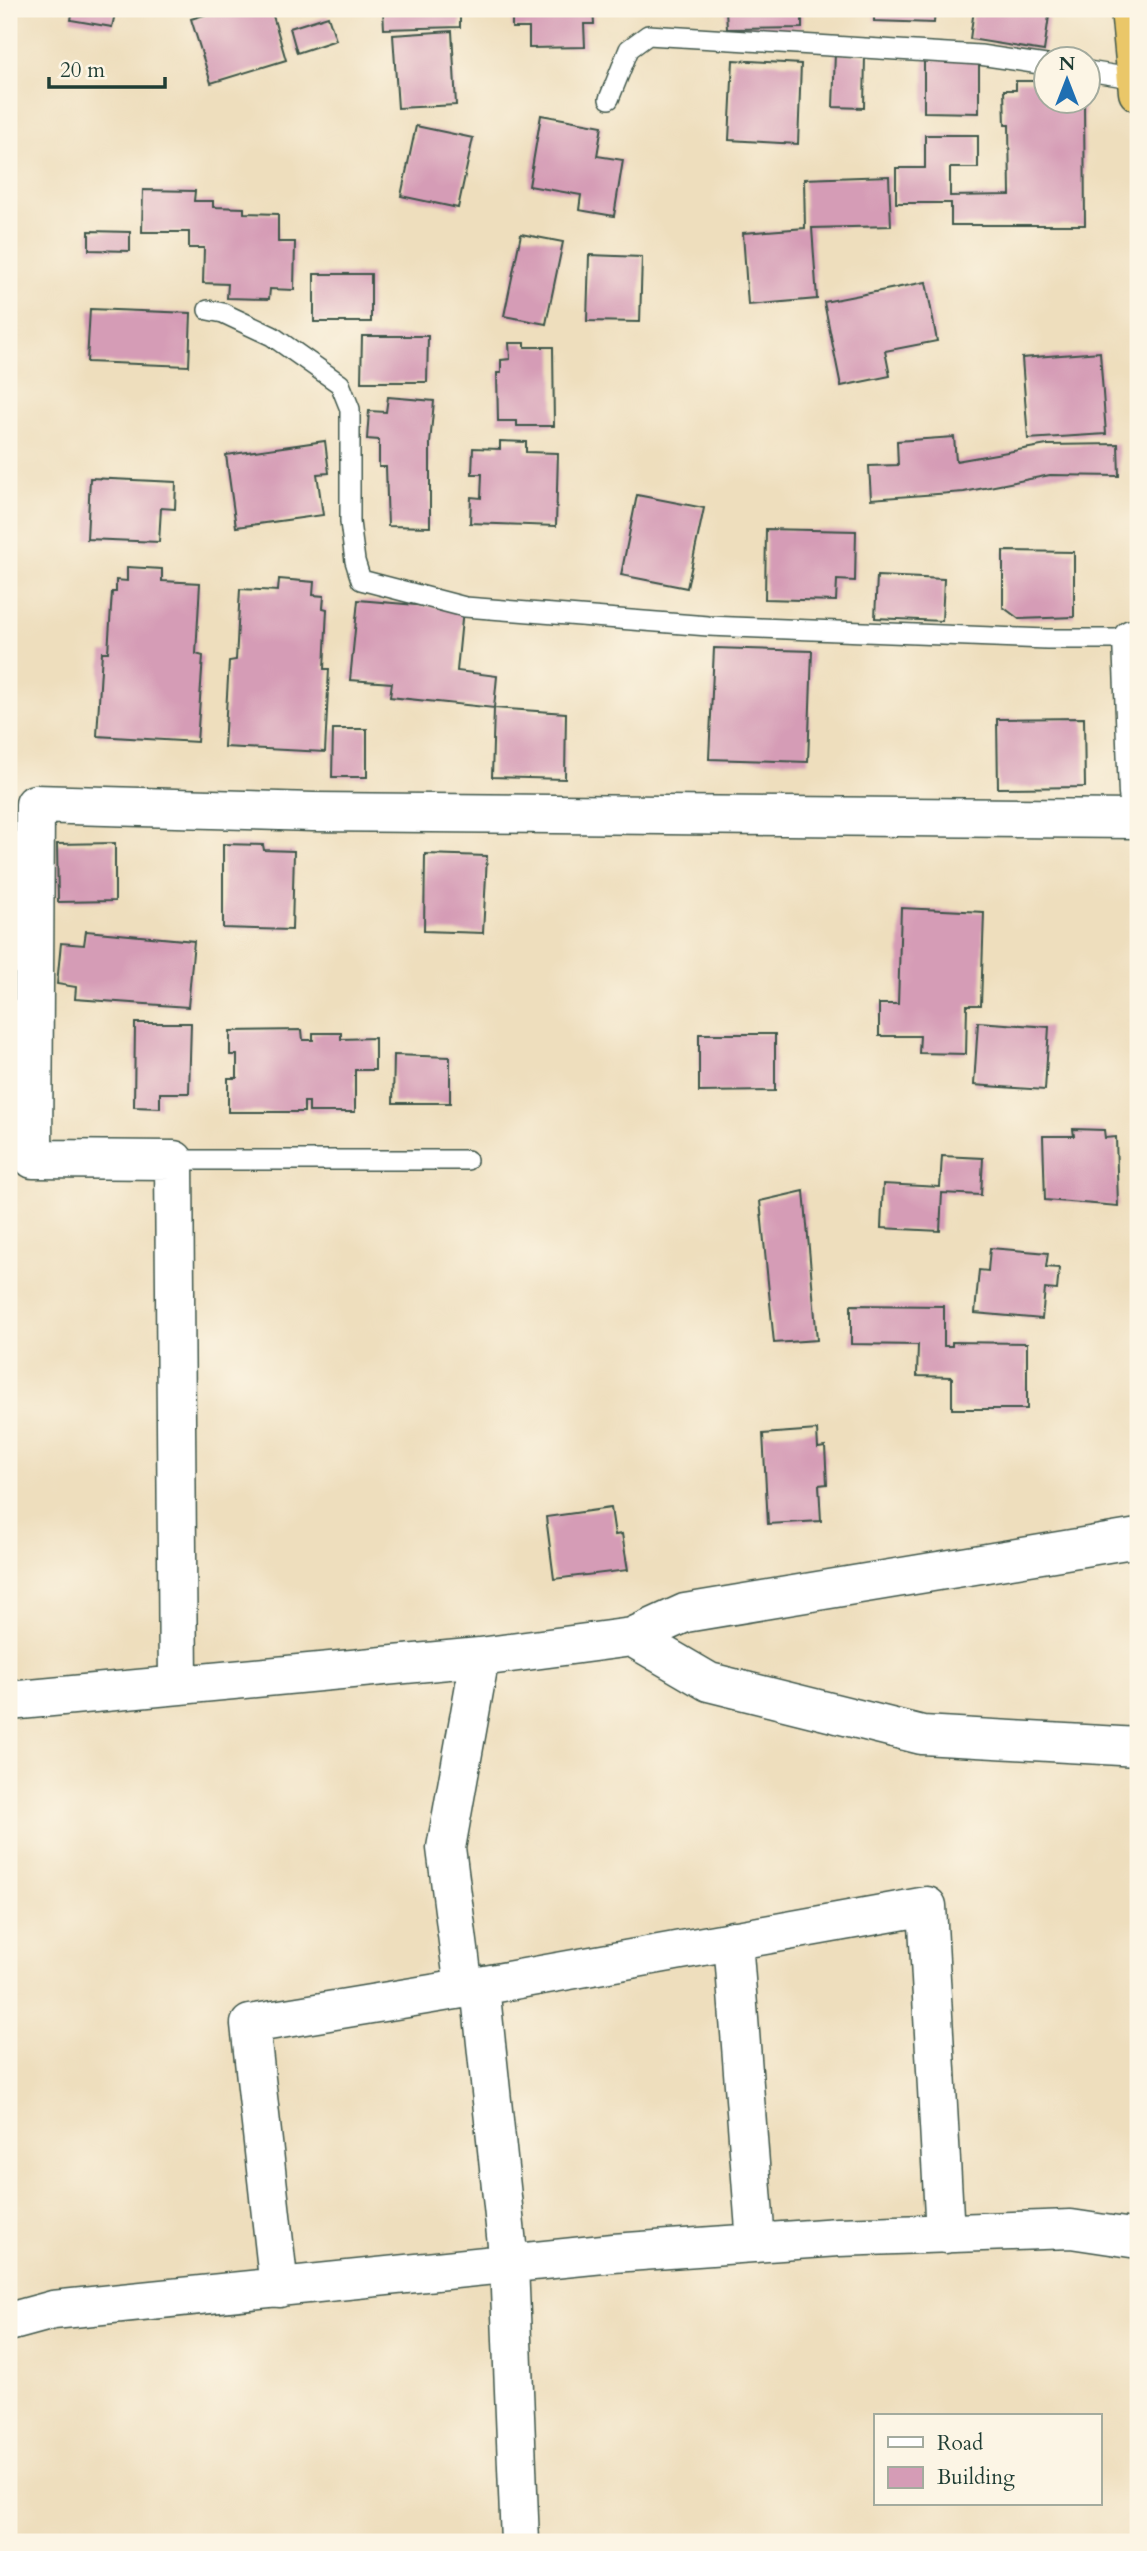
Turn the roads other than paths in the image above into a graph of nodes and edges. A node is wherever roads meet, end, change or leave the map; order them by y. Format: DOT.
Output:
graph roads {
  1 [pos="1130,9"];
  2 [pos="1032,63"];
  3 [pos="1102,76"];
  4 [pos="1138,86"];
  5 [pos="609,99"];
  6 [pos="208,310"];
  7 [pos="1135,639"];
  8 [pos="1138,794"];
  9 [pos="22,804"];
  10 [pos="1138,819"];
  11 [pos="21,1159"];
  12 [pos="174,1160"];
  13 [pos="467,1160"];
  14 [pos="1138,1538"];
  15 [pos="632,1637"];
  16 [pos="480,1657"];
  17 [pos="178,1685"];
  18 [pos="9,1700"];
  19 [pos="1138,1747"];
  20 [pos="733,1940"];
  21 [pos="472,1988"];
  22 [pos="945,2234"];
  23 [pos="1138,2239"];
  24 [pos="756,2243"];
  25 [pos="509,2264"];
  26 [pos="279,2288"];
  27 [pos="9,2322"];
  28 [pos="520,2542"];
  1 -- 4 [label="highway"];
  2 -- 5 [label="lane"];
  3 -- 4 [label="lane"];
  6 -- 7 [label="lane"];
  7 -- 8 [label="street"];
  9 -- 10 [label="street"];
  9 -- 11 [label="street"];
  11 -- 12 [label="street"];
  12 -- 13 [label="lane"];
  12 -- 17 [label="street"];
  14 -- 15 [label="street"];
  15 -- 16 [label="street"];
  15 -- 19 [label="street"];
  16 -- 17 [label="street"];
  16 -- 21 [label="street"];
  17 -- 18 [label="street"];
  20 -- 21 [label="street"];
  20 -- 22 [label="street"];
  20 -- 24 [label="street"];
  21 -- 25 [label="street"];
  21 -- 26 [label="street"];
  22 -- 23 [label="street"];
  22 -- 24 [label="street"];
  24 -- 25 [label="street"];
  25 -- 26 [label="street"];
  25 -- 28 [label="street"];
  26 -- 27 [label="street"];
}
